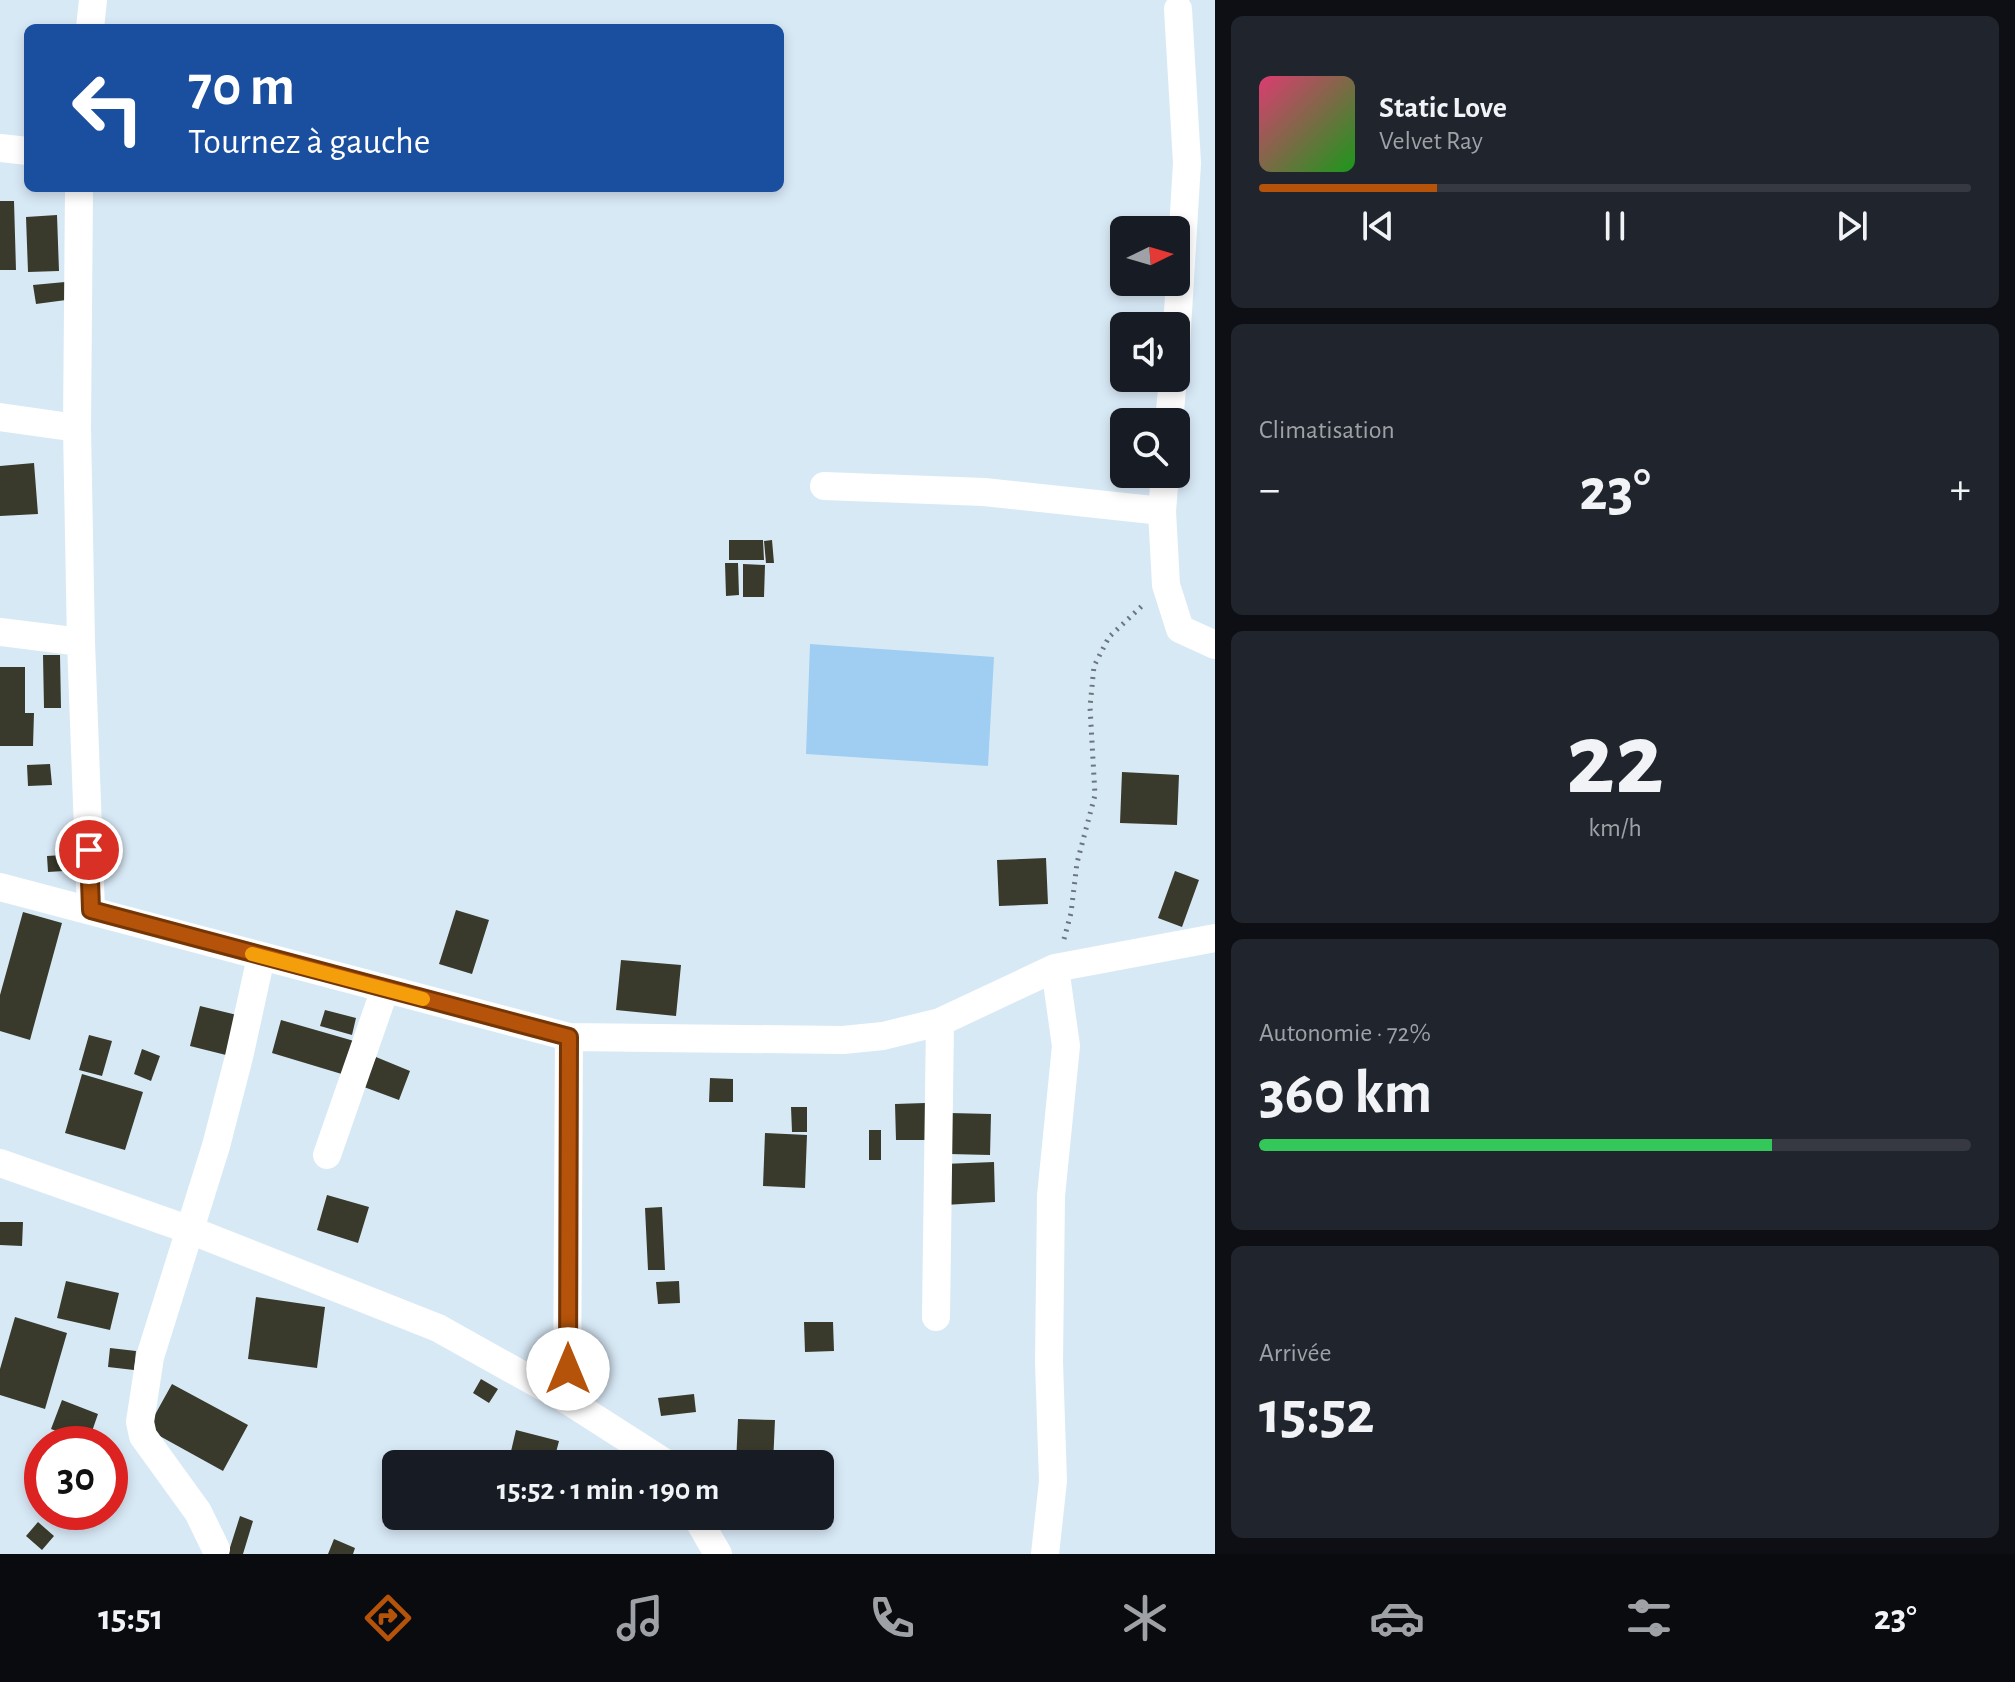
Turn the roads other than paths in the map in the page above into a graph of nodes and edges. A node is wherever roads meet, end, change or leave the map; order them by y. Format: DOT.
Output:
graph roads {
  1 [pos="93,0"];
  2 [pos="1173,3"];
  3 [pos="90,24"];
  4 [pos="0,148"];
  5 [pos="24,151"];
  6 [pos="79,192"];
  7 [pos="1178,312"];
  8 [pos="0,417"];
  9 [pos="77,428"];
  10 [pos="824,486"];
  11 [pos="1164,488"];
  12 [pos="1162,511"];
  13 [pos="0,632"];
  14 [pos="81,642"];
  15 [pos="1215,645"];
  16 [pos="0,887"];
  17 [pos="91,910"];
  18 [pos="1215,938"];
  19 [pos="261,957"];
  20 [pos="1055,968"];
  21 [pos="385,989"];
  22 [pos="940,1022"];
  23 [pos="569,1037"];
  24 [pos="327,1155"];
  25 [pos="0,1163"];
  26 [pos="190,1230"];
  27 [pos="936,1317"];
  28 [pos="567,1400"];
  29 [pos="645,1450"];
  30 [pos="704,1530"];
  31 [pos="216,1549"];
  32 [pos="718,1554"];
  33 [pos="1045,1554"];
  1 -- 3 [label="street"];
  2 -- 7 [label="street"];
  4 -- 5 [label="street"];
  6 -- 9 [label="street"];
  8 -- 9 [label="street"];
  9 -- 14 [label="street"];
  10 -- 12 [label="street"];
  11 -- 12 [label="street"];
  12 -- 15 [label="street"];
  13 -- 14 [label="street"];
  14 -- 17 [label="street"];
  16 -- 17 [label="street"];
  17 -- 19 [label="street"];
  18 -- 20 [label="street"];
  19 -- 21 [label="street"];
  19 -- 26 [label="street"];
  20 -- 22 [label="street"];
  20 -- 33 [label="street"];
  21 -- 23 [label="street"];
  21 -- 24 [label="street"];
  22 -- 23 [label="street"];
  22 -- 27 [label="street"];
  23 -- 28 [label="street"];
  25 -- 26 [label="street"];
  26 -- 28 [label="street"];
  26 -- 31 [label="street"];
  28 -- 29 [label="street"];
  30 -- 32 [label="street"];
}
